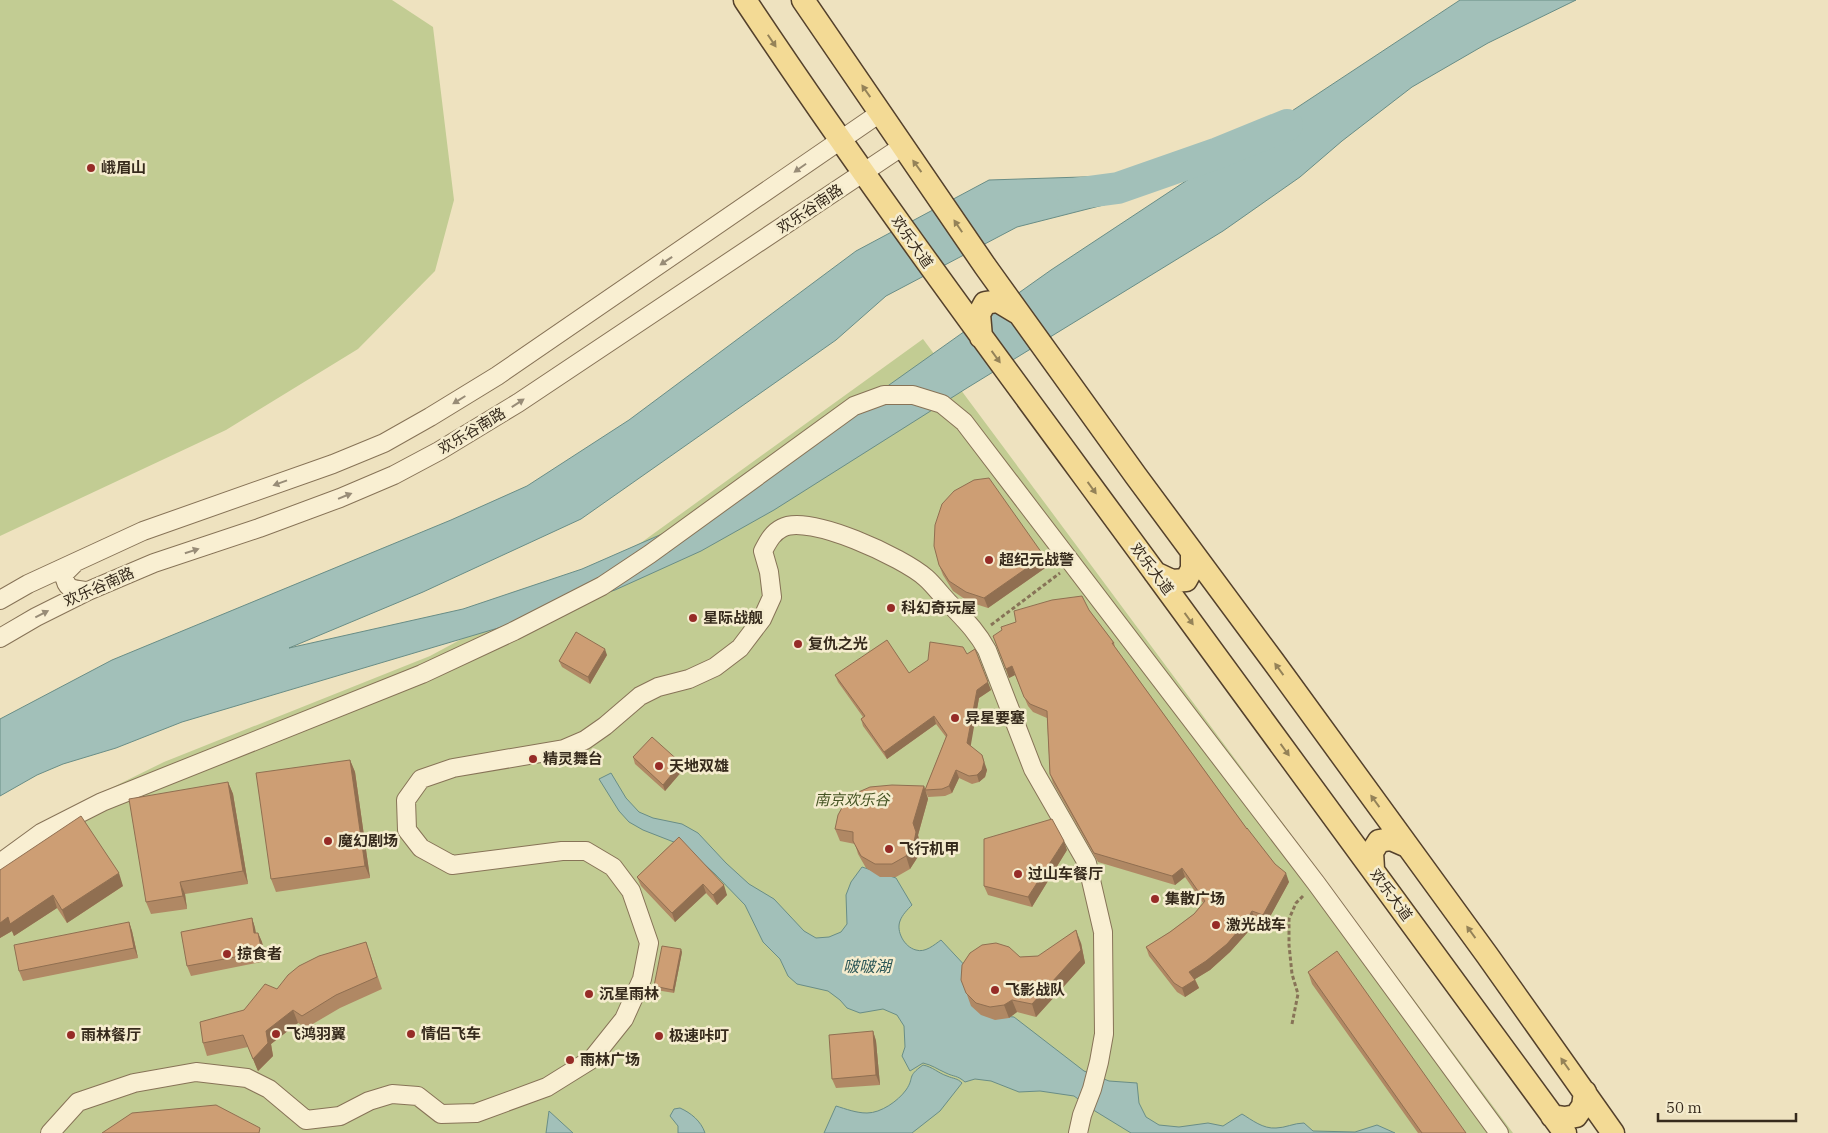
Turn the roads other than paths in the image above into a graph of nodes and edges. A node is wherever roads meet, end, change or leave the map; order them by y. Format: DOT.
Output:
graph roads {
  1 [pos="745,0"];
  2 [pos="803,0"];
  3 [pos="880,113"];
  4 [pos="840,140"];
  5 [pos="903,146"];
  6 [pos="864,174"];
  7 [pos="1019,313"];
  8 [pos="981,337"];
  9 [pos="1192,552"];
  10 [pos="78,560"];
  11 [pos="1155,573"];
  12 [pos="88,591"];
  13 [pos="0,600"];
  14 [pos="0,638"];
  15 [pos="1407,846"];
  16 [pos="0,863"];
  17 [pos="1372,870"];
  18 [pos="1584,1092"];
  19 [pos="1558,1124"];
  20 [pos="304,1126"];
  21 [pos="50,1133"];
  22 [pos="1078,1133"];
  23 [pos="1499,1133"];
  24 [pos="1613,1133"];
  1 -- 4 [label="main road, 欢乐大道, one-way"];
  3 -- 2 [label="main road, one-way"];
  3 -- 4 [label="street"];
  3 -- 5 [label="main road"];
  4 -- 6 [label="main road, 欢乐大道"];
  4 -- 10 [label="street, one-way"];
  5 -- 6 [label="street, 欢乐谷南路"];
  7 -- 5 [label="main road, one-way"];
  6 -- 8 [label="main road, 欢乐大道"];
  12 -- 6 [label="street, 欢乐谷南路, one-way"];
  7 -- 8 [label="main road"];
  7 -- 9 [label="main road"];
  8 -- 11 [label="main road, 欢乐大道, one-way"];
  9 -- 11 [label="main road"];
  15 -- 9 [label="main road, one-way"];
  10 -- 12 [label="street"];
  10 -- 13 [label="street"];
  11 -- 17 [label="main road, 欢乐大道, one-way"];
  14 -- 12 [label="street, 欢乐谷南路, one-way"];
  15 -- 17 [label="main road"];
  18 -- 15 [label="main road, one-way"];
  16 -- 23 [label="street"];
  17 -- 19 [label="main road, 欢乐大道"];
  18 -- 19 [label="main road"];
  18 -- 24 [label="main road"];
  20 -- 21 [label="street"];
  20 -- 22 [label="street"];
}
